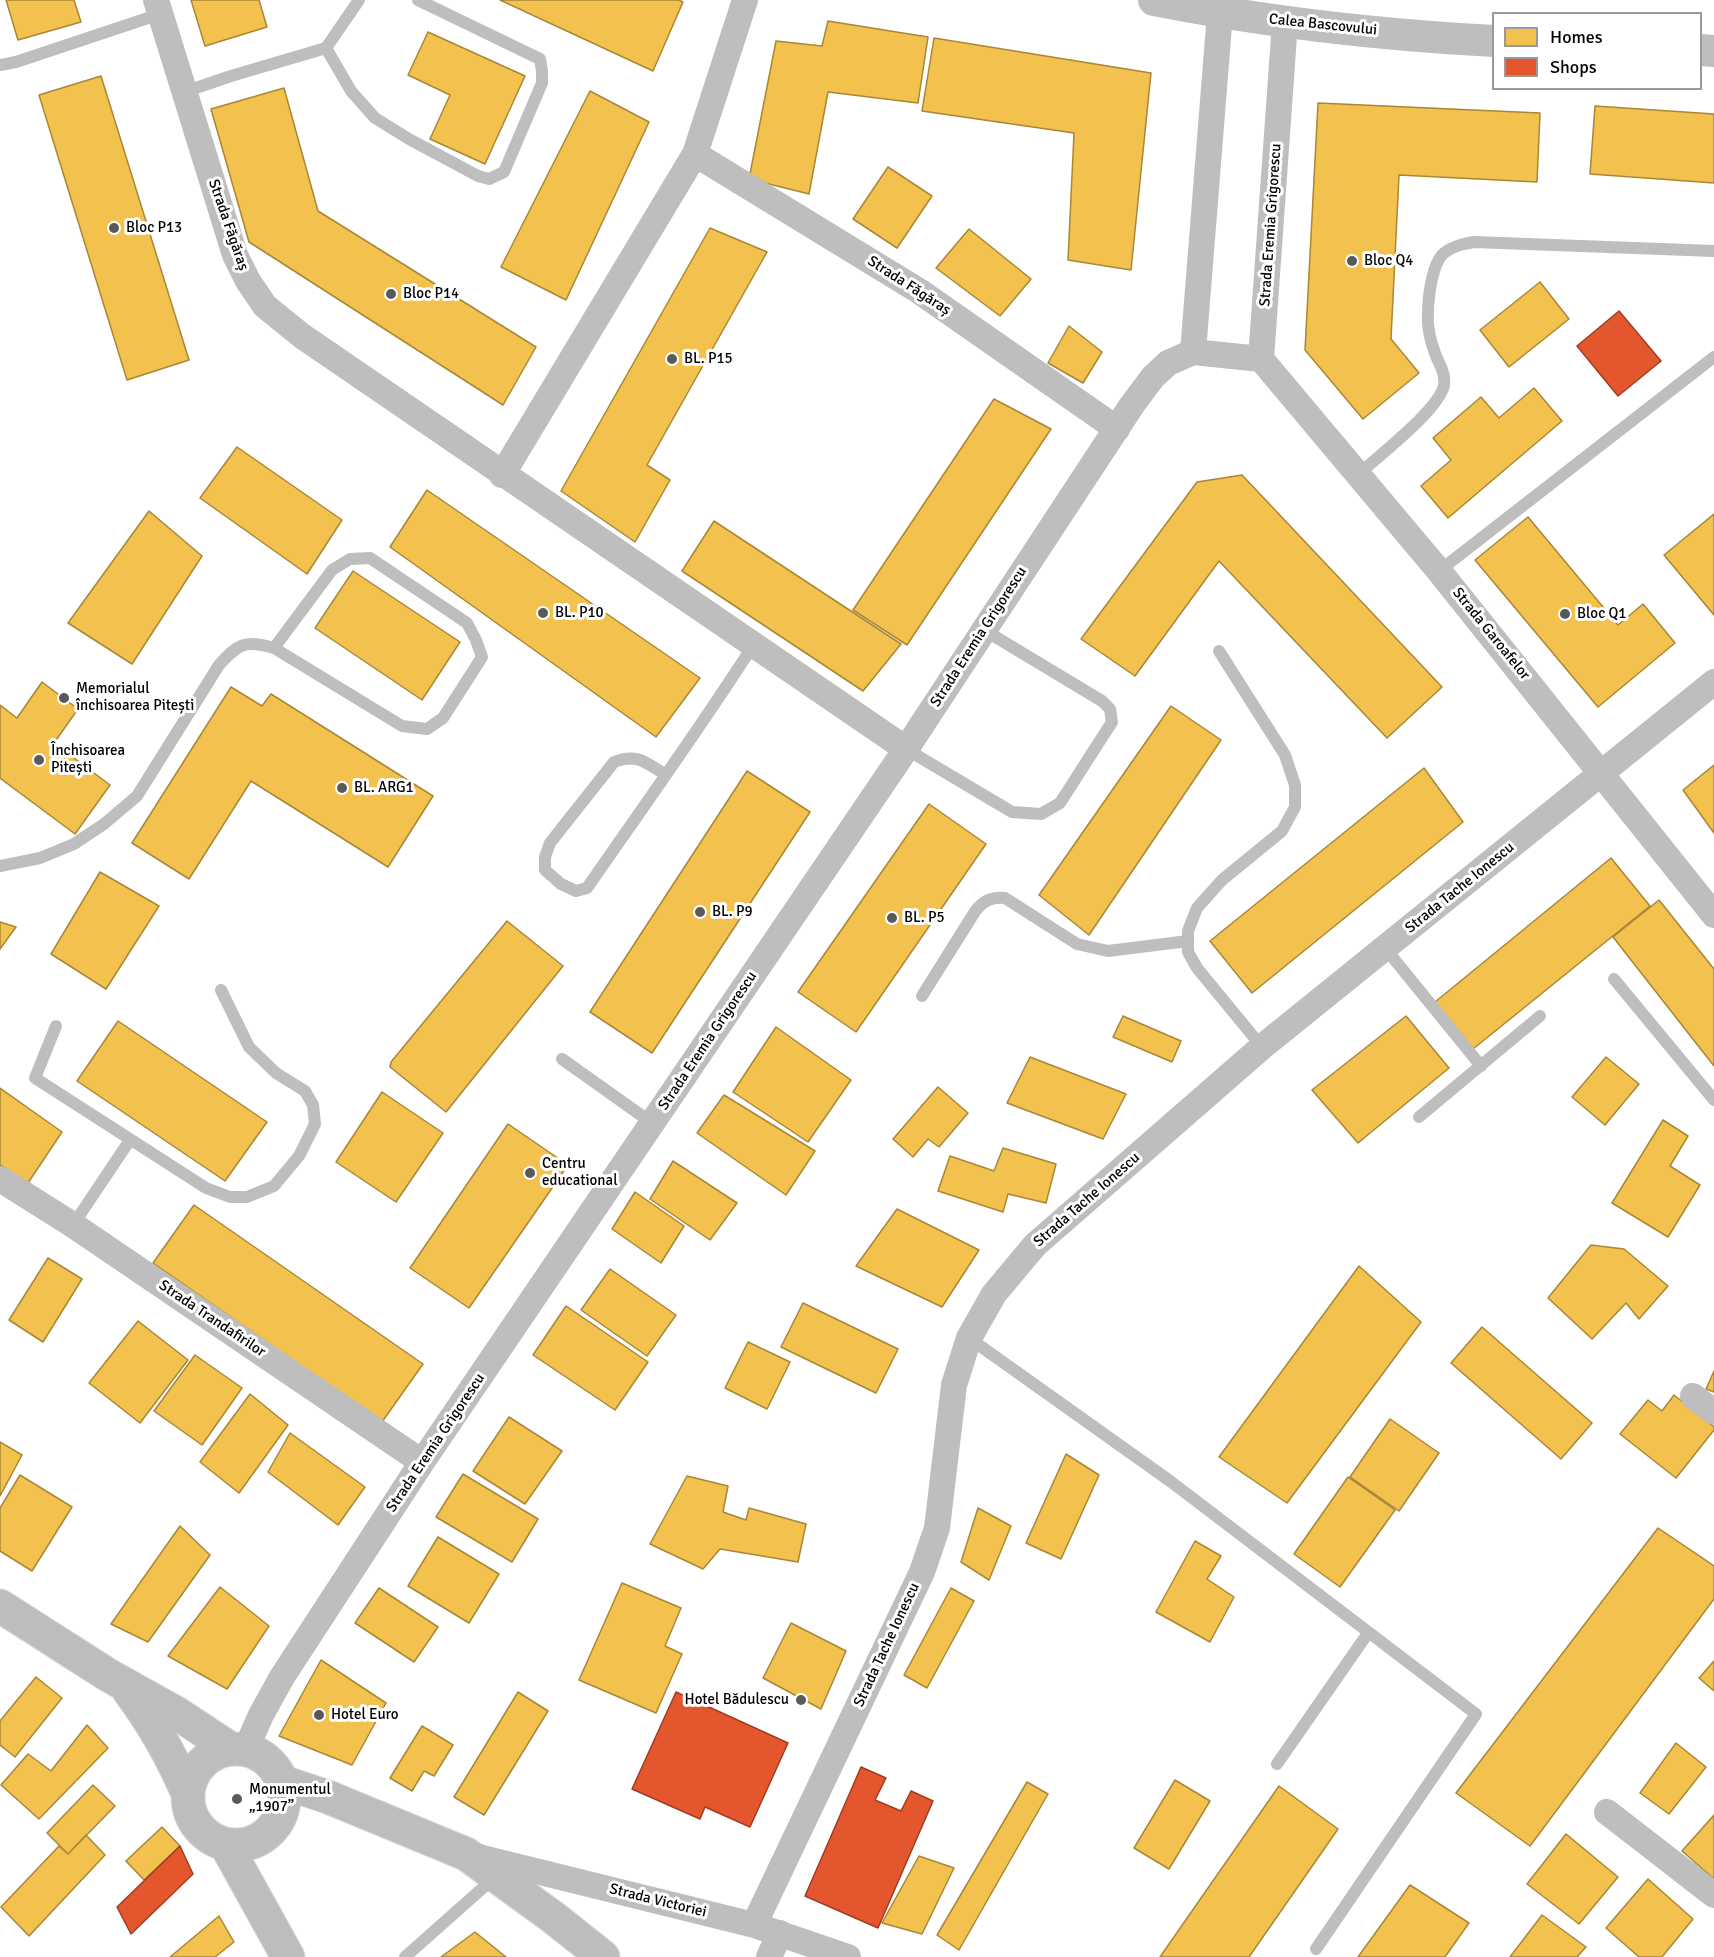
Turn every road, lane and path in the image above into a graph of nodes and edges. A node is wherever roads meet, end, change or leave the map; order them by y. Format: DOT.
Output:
graph roads {
  1 [pos="359,0"];
  2 [pos="418,0"];
  3 [pos="745,0"];
  4 [pos="1154,0"];
  5 [pos="158,7"];
  6 [pos="1220,13"];
  7 [pos="1285,22"];
  8 [pos="1492,41"];
  9 [pos="326,48"];
  10 [pos="0,65"];
  11 [pos="184,92"];
  12 [pos="695,154"];
  13 [pos="1714,250"];
  14 [pos="1193,352"];
  15 [pos="1714,357"];
  16 [pos="1261,359"];
  17 [pos="1117,429"];
  18 [pos="1359,474"];
  19 [pos="502,475"];
  20 [pos="1439,571"];
  21 [pos="984,630"];
  22 [pos="754,644"];
  23 [pos="274,648"];
  24 [pos="1219,651"];
  25 [pos="1714,682"];
  26 [pos="906,749"];
  27 [pos="1602,773"];
  28 [pos="666,775"];
  29 [pos="0,866"];
  30 [pos="1714,915"];
  31 [pos="1188,941"];
  32 [pos="1385,948"];
  33 [pos="1614,979"];
  34 [pos="220,990"];
  35 [pos="922,996"];
  36 [pos="1540,1016"];
  37 [pos="56,1026"];
  38 [pos="1262,1047"];
  39 [pos="562,1059"];
  40 [pos="1480,1066"];
  41 [pos="1714,1100"];
  42 [pos="1419,1117"];
  43 [pos="652,1123"];
  44 [pos="130,1140"];
  45 [pos="0,1179"];
  46 [pos="73,1225"];
  47 [pos="969,1338"];
  48 [pos="1693,1396"];
  49 [pos="1714,1412"];
  50 [pos="422,1462"];
  51 [pos="0,1606"];
  52 [pos="1368,1633"];
  53 [pos="124,1685"];
  54 [pos="239,1749"];
  55 [pos="1276,1764"];
  56 [pos="283,1782"];
  57 [pos="188,1794"];
  58 [pos="1607,1812"];
  59 [pos="226,1845"];
  60 [pos="466,1854"];
  61 [pos="496,1876"];
  62 [pos="1714,1895"];
  63 [pos="754,1925"];
  64 [pos="780,1933"];
  65 [pos="1316,1949"];
  66 [pos="288,1957"];
  67 [pos="405,1957"];
  68 [pos="603,1957"];
  69 [pos="769,1957"];
  70 [pos="848,1957"];
  1 -- 9 [label="lane"];
  2 -- 9 [label="lane"];
  3 -- 12 [label="street"];
  4 -- 6 [label="street, Calea Bascovului"];
  5 -- 10 [label="lane"];
  5 -- 11 [label="street, Strada Făgăraș"];
  6 -- 7 [label="street, Calea Bascovului"];
  6 -- 14 [label="street"];
  7 -- 8 [label="street, Calea Bascovului"];
  7 -- 16 [label="street, Strada Eremia Grigorescu"];
  9 -- 11 [label="lane"];
  11 -- 19 [label="street, Strada Făgăraș"];
  12 -- 17 [label="street, Strada Făgăraș"];
  12 -- 19 [label="street"];
  13 -- 18 [label="lane"];
  14 -- 16 [label="street"];
  14 -- 17 [label="street, Strada Eremia Grigorescu"];
  15 -- 20 [label="lane"];
  16 -- 18 [label="street, Strada Garoafelor"];
  17 -- 21 [label="street, Strada Eremia Grigorescu"];
  18 -- 20 [label="street, Strada Garoafelor"];
  19 -- 22 [label="street, Strada Făgăraș"];
  20 -- 27 [label="street, Strada Garoafelor"];
  21 -- 26 [label="street, Strada Eremia Grigorescu"];
  21 -- 26 [label="lane"];
  22 -- 26 [label="street, Strada Făgăraș"];
  22 -- 28 [label="lane"];
  23 -- 23 [label="lane"];
  23 -- 29 [label="lane"];
  24 -- 31 [label="lane"];
  25 -- 27 [label="street, Strada Tache Ionescu"];
  26 -- 43 [label="street, Strada Eremia Grigorescu"];
  27 -- 30 [label="street, Strada Garoafelor"];
  27 -- 32 [label="street, Strada Tache Ionescu"];
  28 -- 28 [label="lane"];
  31 -- 35 [label="lane"];
  31 -- 38 [label="lane"];
  32 -- 38 [label="street, Strada Tache Ionescu"];
  32 -- 40 [label="lane"];
  33 -- 41 [label="lane"];
  34 -- 44 [label="lane"];
  36 -- 40 [label="lane"];
  37 -- 44 [label="lane"];
  38 -- 47 [label="street, Strada Tache Ionescu"];
  39 -- 43 [label="lane"];
  40 -- 42 [label="lane"];
  43 -- 50 [label="street, Strada Eremia Grigorescu"];
  44 -- 46 [label="lane"];
  45 -- 46 [label="street, Strada Trandafirilor"];
  46 -- 50 [label="street, Strada Trandafirilor"];
  47 -- 52 [label="lane"];
  47 -- 63 [label="street, Strada Tache Ionescu"];
  48 -- 49 [label="street"];
  50 -- 54 [label="street, Strada Eremia Grigorescu"];
  51 -- 53 [label="main road"];
  52 -- 55 [label="lane"];
  52 -- 65 [label="lane"];
  53 -- 54 [label="main road"];
  53 -- 57 [label="main road"];
  54 -- 56 [label="main road"];
  54 -- 57 [label="main road"];
  56 -- 59 [label="main road"];
  56 -- 60 [label="main road"];
  57 -- 59 [label="main road"];
  58 -- 62 [label="street"];
  59 -- 66 [label="main road"];
  60 -- 61 [label="main road"];
  60 -- 63 [label="street, Strada Victoriei"];
  61 -- 67 [label="lane"];
  61 -- 68 [label="main road"];
  63 -- 64 [label="street, Strada Victoriei"];
  64 -- 69 [label="street"];
  64 -- 70 [label="street, Strada Victoriei"];
}
